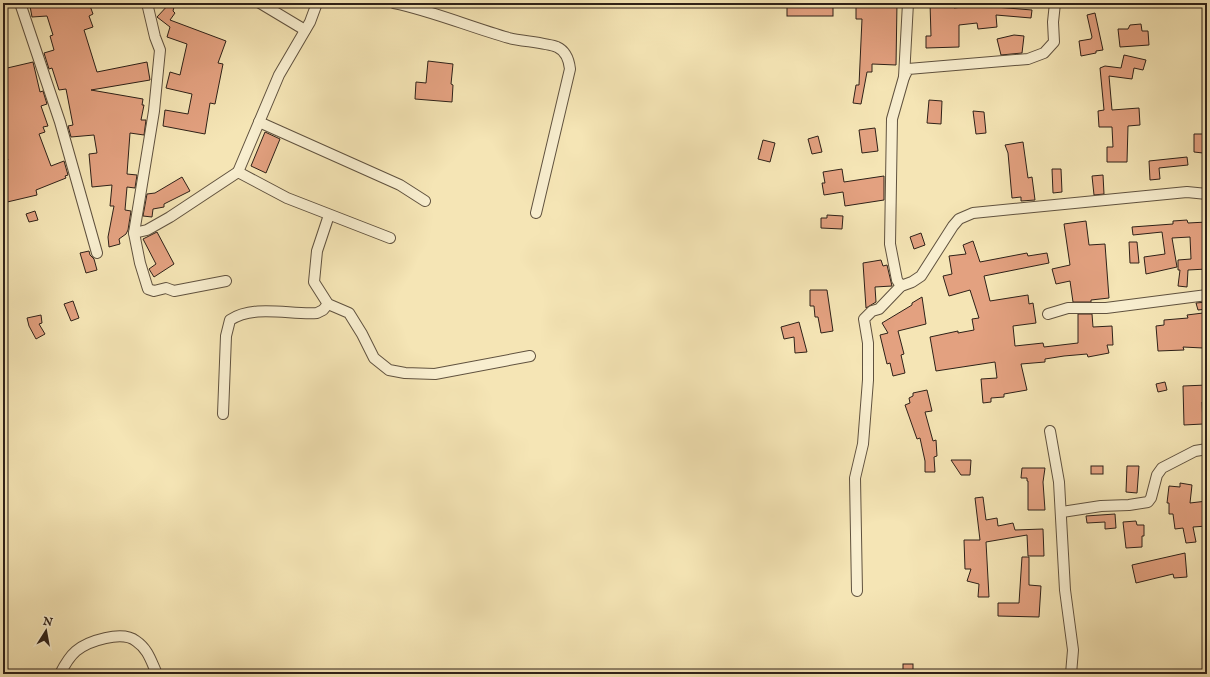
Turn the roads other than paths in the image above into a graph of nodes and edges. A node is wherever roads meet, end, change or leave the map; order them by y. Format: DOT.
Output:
graph roads {
  1 [pos="20,3"];
  2 [pos="147,3"];
  3 [pos="260,3"];
  4 [pos="317,3"];
  5 [pos="394,3"];
  6 [pos="908,3"];
  7 [pos="1055,3"];
  8 [pos="305,30"];
  9 [pos="904,77"];
  10 [pos="259,122"];
  11 [pos="238,172"];
  12 [pos="1207,194"];
  13 [pos="425,201"];
  14 [pos="536,213"];
  15 [pos="329,215"];
  16 [pos="134,234"];
  17 [pos="390,238"];
  18 [pos="97,253"];
  19 [pos="226,281"];
  20 [pos="901,286"];
  21 [pos="1207,295"];
  22 [pos="328,304"];
  23 [pos="1048,314"];
  24 [pos="530,356"];
  25 [pos="222,414"];
  26 [pos="1050,431"];
  27 [pos="1207,449"];
  28 [pos="1062,512"];
  29 [pos="857,591"];
  30 [pos="60,674"];
  31 [pos="156,674"];
  32 [pos="1071,674"];
  1 -- 18 [label="street"];
  2 -- 16 [label="street"];
  3 -- 8 [label="street"];
  4 -- 8 [label="street"];
  5 -- 14 [label="street"];
  6 -- 9 [label="street"];
  7 -- 9 [label="street"];
  8 -- 10 [label="street"];
  9 -- 20 [label="street"];
  10 -- 11 [label="street"];
  10 -- 13 [label="street"];
  11 -- 15 [label="street"];
  11 -- 16 [label="street"];
  12 -- 20 [label="street"];
  15 -- 17 [label="street"];
  15 -- 22 [label="street"];
  16 -- 19 [label="street"];
  20 -- 29 [label="street"];
  21 -- 23 [label="street"];
  22 -- 24 [label="street"];
  22 -- 25 [label="street"];
  26 -- 28 [label="street"];
  27 -- 28 [label="street"];
  28 -- 32 [label="street"];
  30 -- 31 [label="street"];
}
